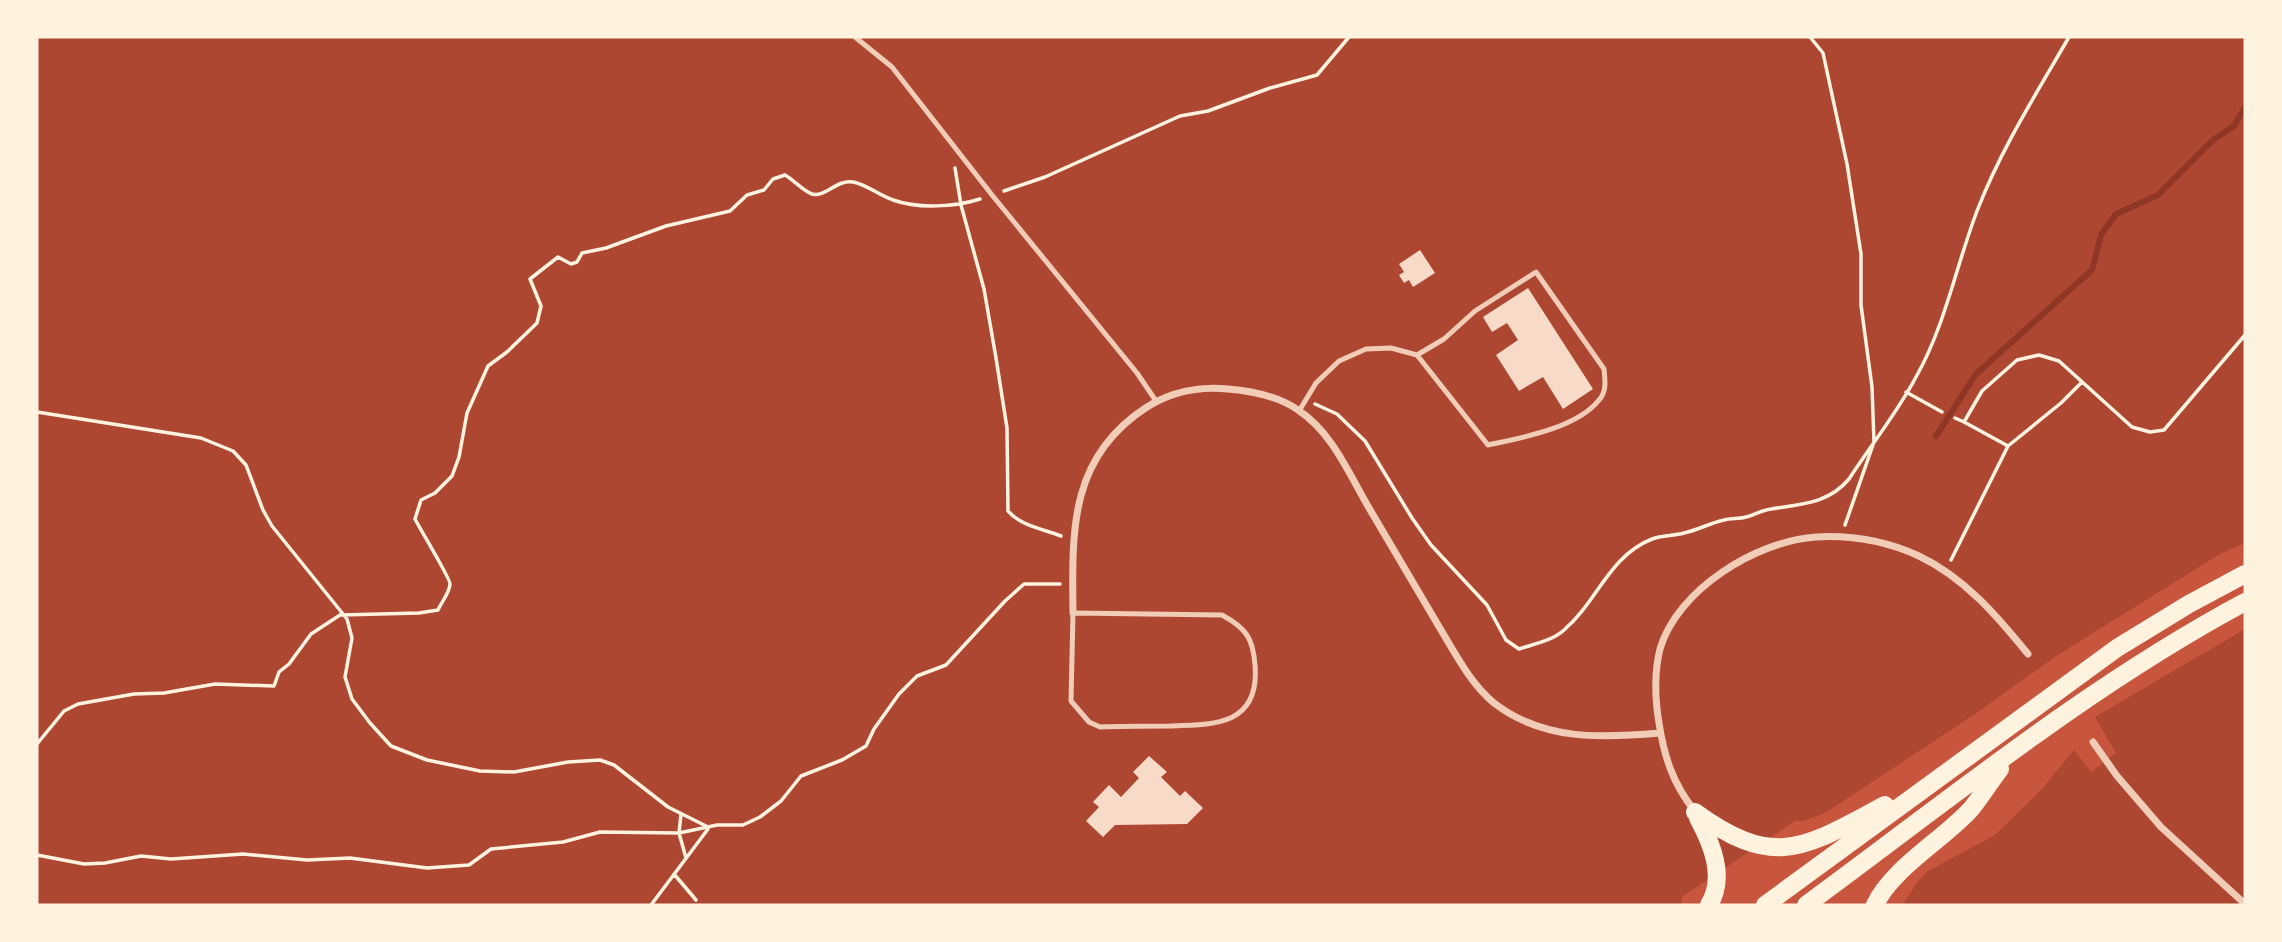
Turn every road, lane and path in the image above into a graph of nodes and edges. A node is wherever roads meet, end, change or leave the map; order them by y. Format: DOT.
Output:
graph roads {
  1 [pos="856,37"];
  2 [pos="1349,37"];
  3 [pos="1810,37"];
  4 [pos="2069,37"];
  5 [pos="948,137"];
  6 [pos="992,195"];
  7 [pos="961,205"];
  8 [pos="2245,335"];
  9 [pos="1417,355"];
  10 [pos="2082,382"];
  11 [pos="1906,392"];
  12 [pos="1306,399"];
  13 [pos="1156,401"];
  14 [pos="1299,411"];
  15 [pos="37,412"];
  16 [pos="1942,412"];
  17 [pos="1955,418"];
  18 [pos="1964,422"];
  19 [pos="1874,442"];
  20 [pos="2008,446"];
  21 [pos="1842,536"];
  22 [pos="1073,541"];
  23 [pos="1945,570"];
  24 [pos="2245,574"];
  25 [pos="1073,584"];
  26 [pos="2245,602"];
  27 [pos="1073,613"];
  28 [pos="343,614"];
  29 [pos="2028,654"];
  30 [pos="1660,733"];
  31 [pos="2092,742"];
  32 [pos="37,744"];
  33 [pos="2010,755"];
  34 [pos="1938,777"];
  35 [pos="1695,812"];
  36 [pos="681,814"];
  37 [pos="709,828"];
  38 [pos="679,833"];
  39 [pos="37,855"];
  40 [pos="686,858"];
  41 [pos="674,874"];
  42 [pos="696,900"];
  43 [pos="2245,904"];
  44 [pos="651,905"];
  45 [pos="1709,905"];
  46 [pos="1765,905"];
  47 [pos="1806,905"];
  48 [pos="1875,905"];
  1 -- 5 [label="lane"];
  2 -- 6 [label="path"];
  3 -- 19 [label="path"];
  4 -- 11 [label="path"];
  5 -- 6 [label="lane"];
  5 -- 7 [label="path"];
  6 -- 7 [label="path"];
  6 -- 13 [label="lane"];
  7 -- 22 [label="path"];
  7 -- 28 [label="path"];
  8 -- 10 [label="path"];
  9 -- 9 [label="lane"];
  9 -- 12 [label="lane"];
  10 -- 18 [label="path"];
  10 -- 20 [label="path"];
  11 -- 16 [label="path"];
  11 -- 19 [label="path"];
  12 -- 14 [label="lane"];
  12 -- 19 [label="path"];
  13 -- 14 [label="street"];
  13 -- 22 [label="street"];
  14 -- 30 [label="street"];
  15 -- 28 [label="path"];
  17 -- 18 [label="path"];
  18 -- 20 [label="path"];
  19 -- 21 [label="path"];
  20 -- 23 [label="path"];
  21 -- 23 [label="street"];
  21 -- 30 [label="street"];
  22 -- 25 [label="street"];
  23 -- 29 [label="street"];
  24 -- 34 [label="main road"];
  25 -- 27 [label="street"];
  25 -- 37 [label="path"];
  26 -- 33 [label="main road"];
  27 -- 27 [label="lane"];
  28 -- 32 [label="path"];
  28 -- 36 [label="path"];
  30 -- 35 [label="street"];
  31 -- 43 [label="street"];
  33 -- 47 [label="main road"];
  33 -- 48 [label="main road"];
  34 -- 35 [label="main road"];
  34 -- 46 [label="main road"];
  35 -- 45 [label="main road"];
  36 -- 37 [label="path"];
  36 -- 38 [label="path"];
  37 -- 38 [label="path"];
  37 -- 40 [label="path"];
  38 -- 39 [label="path"];
  38 -- 40 [label="path"];
  40 -- 41 [label="path"];
  41 -- 42 [label="path"];
  41 -- 44 [label="path"];
}
